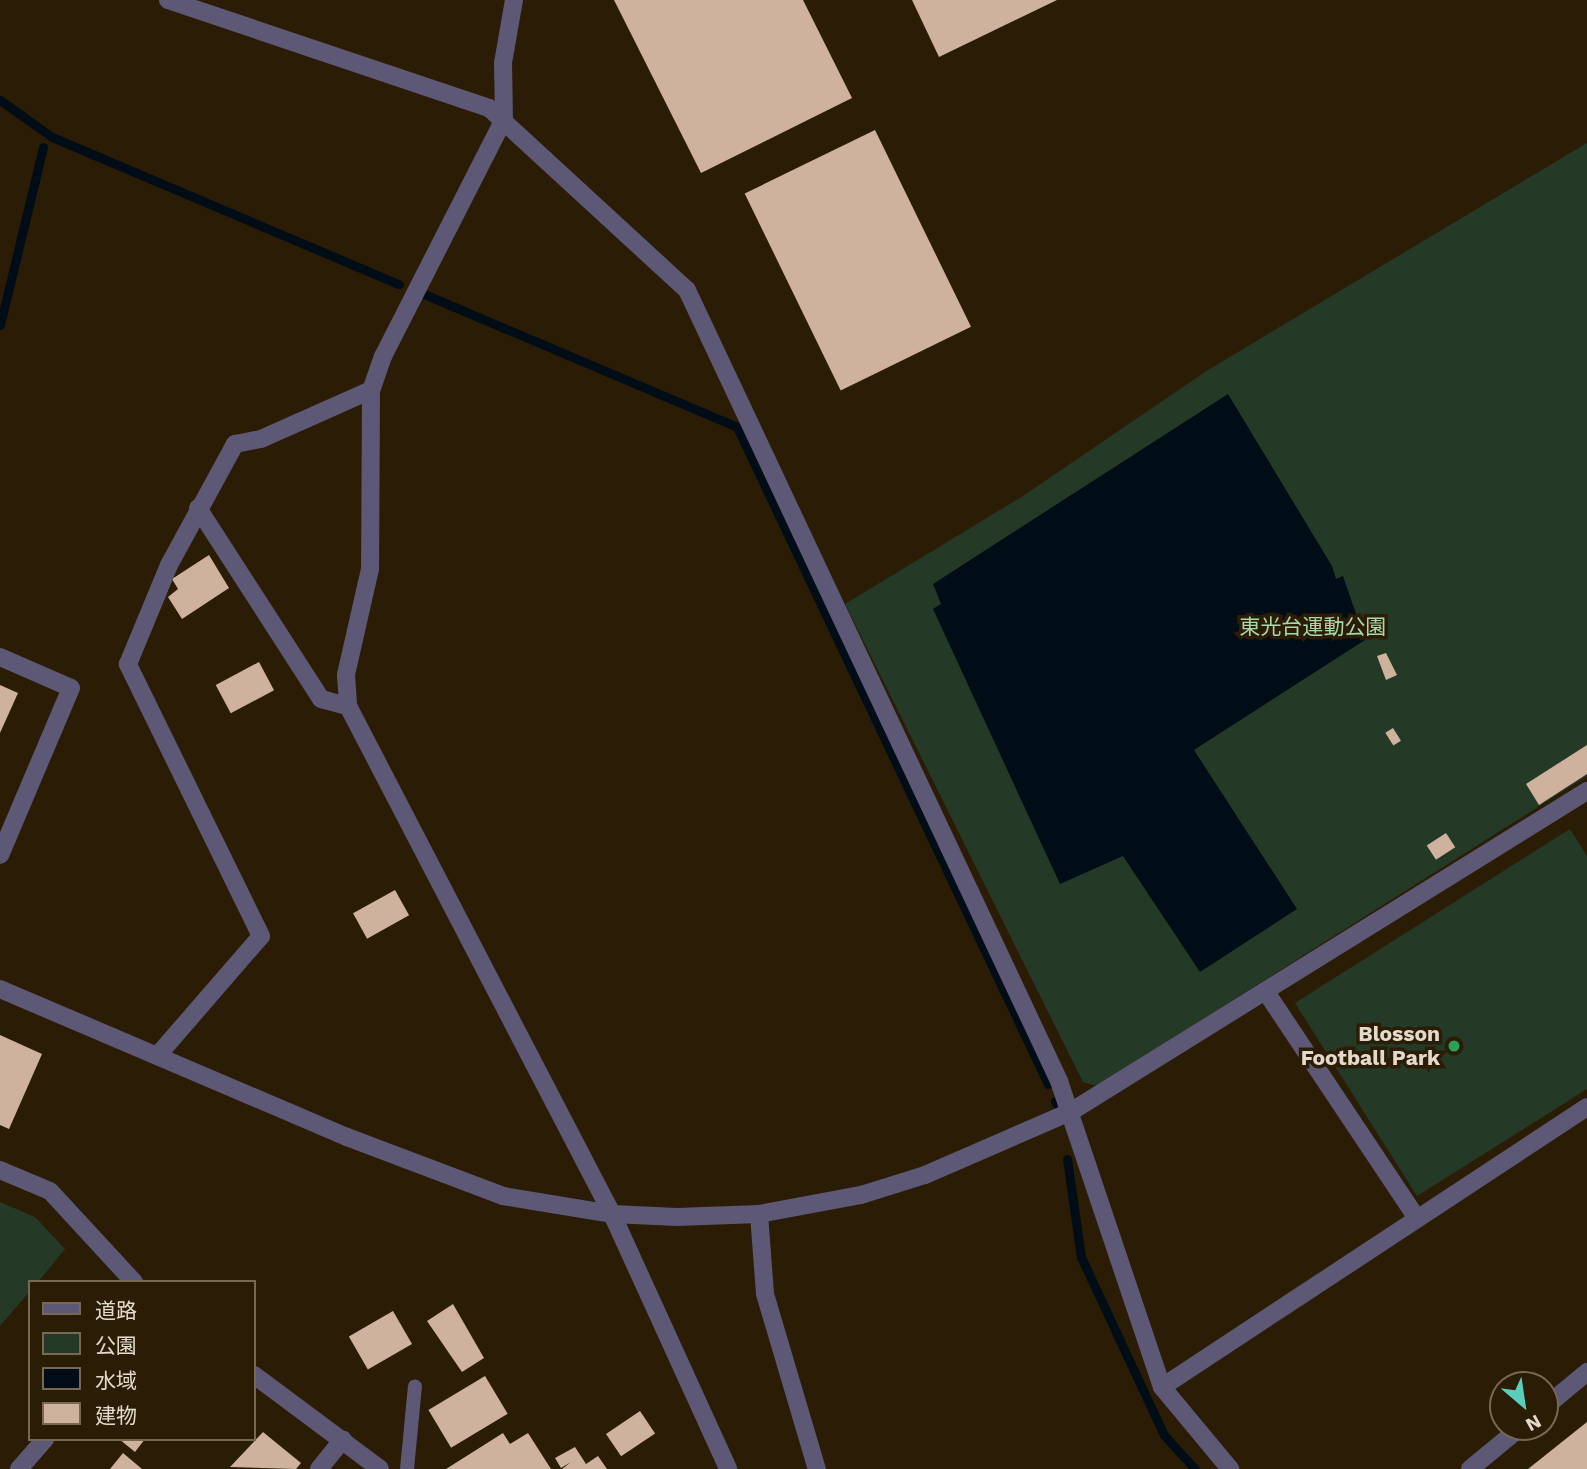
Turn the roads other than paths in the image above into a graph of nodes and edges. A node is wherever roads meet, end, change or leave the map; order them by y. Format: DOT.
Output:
graph roads {
  1 [pos="168,0"];
  2 [pos="514,0"];
  3 [pos="504,119"];
  4 [pos="371,390"];
  5 [pos="198,508"];
  6 [pos="0,657"];
  7 [pos="348,706"];
  8 [pos="1587,792"];
  9 [pos="0,855"];
  10 [pos="0,989"];
  11 [pos="1266,992"];
  12 [pos="158,1055"];
  13 [pos="1587,1107"];
  14 [pos="1072,1111"];
  15 [pos="0,1170"];
  16 [pos="612,1214"];
  17 [pos="759,1214"];
  18 [pos="1416,1217"];
  19 [pos="132,1280"];
  20 [pos="1587,1372"];
  21 [pos="256,1376"];
  22 [pos="415,1385"];
  23 [pos="1162,1387"];
  24 [pos="1559,1395"];
  25 [pos="343,1439"];
  26 [pos="43,1441"];
  27 [pos="1504,1441"];
  28 [pos="19,1469"];
  29 [pos="318,1469"];
  30 [pos="380,1469"];
  31 [pos="407,1469"];
  32 [pos="728,1469"];
  33 [pos="817,1469"];
  34 [pos="1230,1469"];
  35 [pos="1470,1469"];
  1 -- 3 [label="street"];
  2 -- 3 [label="street"];
  3 -- 4 [label="street"];
  3 -- 14 [label="street"];
  4 -- 5 [label="street"];
  4 -- 7 [label="street"];
  5 -- 7 [label="street"];
  5 -- 12 [label="street"];
  6 -- 9 [label="street"];
  7 -- 16 [label="street"];
  8 -- 11 [label="street"];
  10 -- 12 [label="street"];
  11 -- 14 [label="street"];
  11 -- 18 [label="street"];
  12 -- 16 [label="street"];
  13 -- 18 [label="street"];
  14 -- 17 [label="street"];
  14 -- 23 [label="street"];
  15 -- 19 [label="street"];
  16 -- 17 [label="street"];
  16 -- 32 [label="street"];
  17 -- 33 [label="street"];
  18 -- 23 [label="street"];
  20 -- 24 [label="street"];
  21 -- 25 [label="street"];
  22 -- 31 [label="lane"];
  23 -- 34 [label="street"];
  25 -- 29 [label="street"];
  25 -- 30 [label="street"];
  26 -- 28 [label="street"];
  27 -- 35 [label="street"];
}
